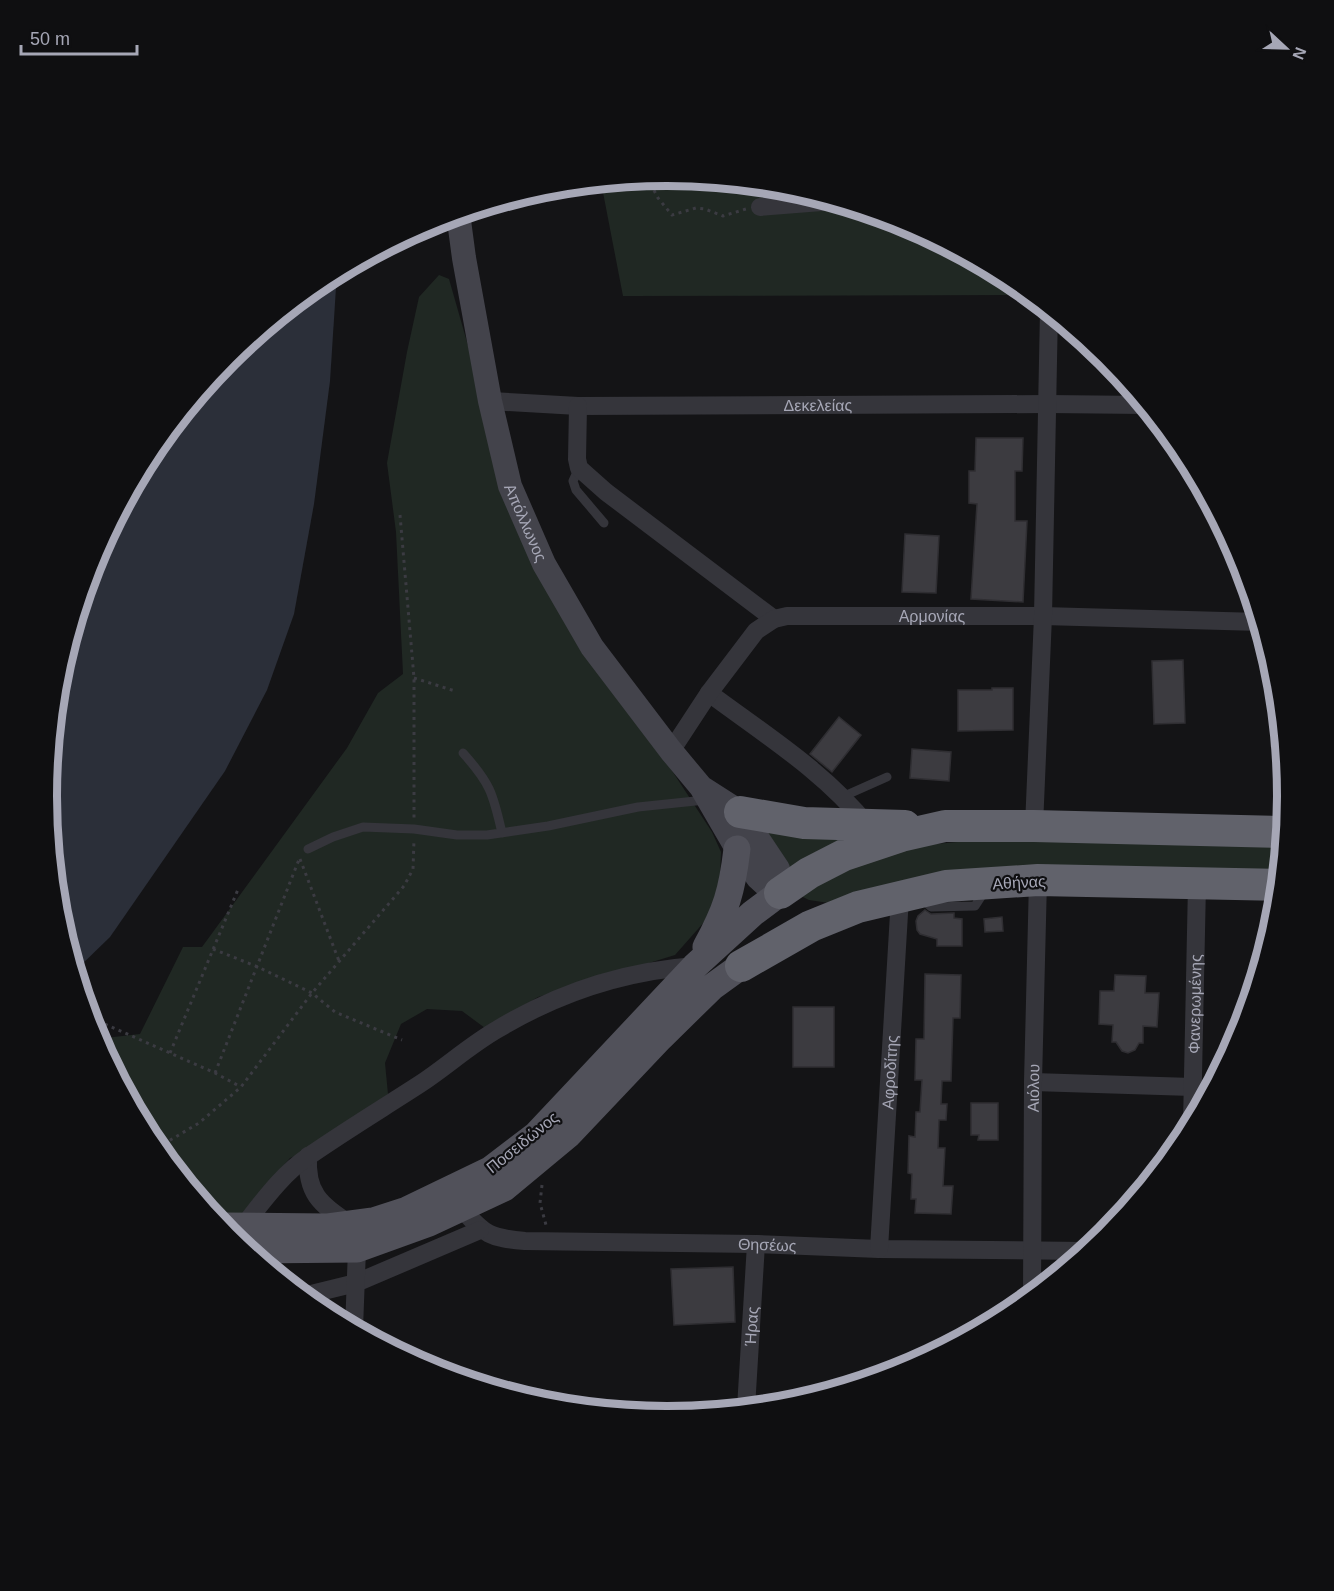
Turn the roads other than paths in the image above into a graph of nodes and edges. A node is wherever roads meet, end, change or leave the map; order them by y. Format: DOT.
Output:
graph roads {
  1 [pos="811,203"];
  2 [pos="760,207"];
  3 [pos="460,222"];
  4 [pos="1049,321"];
  5 [pos="490,401"];
  6 [pos="1047,404"];
  7 [pos="1136,405"];
  8 [pos="578,406"];
  9 [pos="579,468"];
  10 [pos="604,523"];
  11 [pos="1043,616"];
  12 [pos="774,619"];
  13 [pos="1251,622"];
  14 [pos="709,693"];
  15 [pos="671,751"];
  16 [pos="463,753"];
  17 [pos="887,777"];
  18 [pos="706,794"];
  19 [pos="842,796"];
  20 [pos="740,812"];
  21 [pos="868,826"];
  22 [pos="945,826"];
  23 [pos="1034,826"];
  24 [pos="502,832"];
  25 [pos="1276,832"];
  26 [pos="308,849"];
  27 [pos="737,849"];
  28 [pos="1038,880"];
  29 [pos="1197,884"];
  30 [pos="1270,885"];
  31 [pos="780,893"];
  32 [pos="908,895"];
  33 [pos="858,907"];
  34 [pos="770,947"];
  35 [pos="695,966"];
  36 [pos="741,966"];
  37 [pos="1033,1082"];
  38 [pos="1192,1087"];
  39 [pos="1192,1105"];
  40 [pos="308,1156"];
  41 [pos="462,1209"];
  42 [pos="480,1230"];
  43 [pos="240,1231"];
  44 [pos="244,1234"];
  45 [pos="354,1237"];
  46 [pos="756,1244"];
  47 [pos="879,1249"];
  48 [pos="1032,1251"];
  49 [pos="1072,1251"];
  50 [pos="356,1283"];
  51 [pos="1032,1284"];
  52 [pos="315,1293"];
  53 [pos="354,1319"];
  54 [pos="746,1400"];
  1 -- 2 [label="street"];
  3 -- 5 [label="street, Απόλλωνος"];
  4 -- 6 [label="street"];
  5 -- 8 [label="street, Δεκελείας"];
  5 -- 15 [label="street, Απόλλωνος"];
  6 -- 7 [label="street, Δεκελείας"];
  6 -- 8 [label="street, Δεκελείας"];
  6 -- 11 [label="street"];
  8 -- 9 [label="street"];
  9 -- 10 [label="lane"];
  9 -- 12 [label="street"];
  11 -- 12 [label="street, Αρμονίας"];
  11 -- 13 [label="street, Αρμονίας"];
  11 -- 23 [label="street"];
  12 -- 14 [label="street"];
  14 -- 15 [label="street"];
  14 -- 19 [label="street"];
  15 -- 18 [label="street, Απόλλωνος"];
  16 -- 24 [label="lane"];
  17 -- 19 [label="lane"];
  18 -- 20 [label="street"];
  18 -- 24 [label="lane"];
  18 -- 27 [label="street"];
  19 -- 21 [label="street"];
  20 -- 21 [label="highway"];
  20 -- 31 [label="street"];
  21 -- 22 [label="highway"];
  22 -- 23 [label="highway"];
  22 -- 31 [label="highway"];
  23 -- 25 [label="highway"];
  24 -- 26 [label="lane"];
  27 -- 31 [label="street"];
  27 -- 35 [label="main road"];
  28 -- 29 [label="highway, Αθήνας"];
  28 -- 32 [label="highway, Αθήνας"];
  28 -- 37 [label="street, Αιόλου"];
  29 -- 30 [label="highway, Αθήνας"];
  29 -- 38 [label="street, Φανερωμένης"];
  31 -- 33 [label="highway"];
  31 -- 35 [label="main road, Ποσειδώνος"];
  31 -- 36 [label="highway"];
  32 -- 33 [label="highway, Αθήνας"];
  32 -- 47 [label="street, Αφροδίτης"];
  33 -- 34 [label="highway, Αθήνας"];
  34 -- 36 [label="highway, Ποσειδώνος"];
  35 -- 40 [label="street"];
  35 -- 45 [label="main road, Ποσειδώνος"];
  36 -- 41 [label="main road, Ποσειδώνος"];
  37 -- 38 [label="street"];
  37 -- 48 [label="street, Αιόλου"];
  38 -- 39 [label="street, Φανερωμένης"];
  40 -- 43 [label="street"];
  40 -- 45 [label="street"];
  41 -- 42 [label="street"];
  41 -- 45 [label="main road, Ποσειδώνος"];
  42 -- 46 [label="street, Θησέως"];
  42 -- 50 [label="street"];
  44 -- 45 [label="main road, Ποσειδώνος"];
  45 -- 50 [label="street"];
  46 -- 47 [label="street, Θησέως"];
  46 -- 54 [label="street, Ήρας"];
  47 -- 48 [label="street, Θησέως"];
  48 -- 49 [label="street, Θησέως"];
  48 -- 51 [label="street, Αιόλου"];
  50 -- 52 [label="street"];
  50 -- 53 [label="street"];
}
